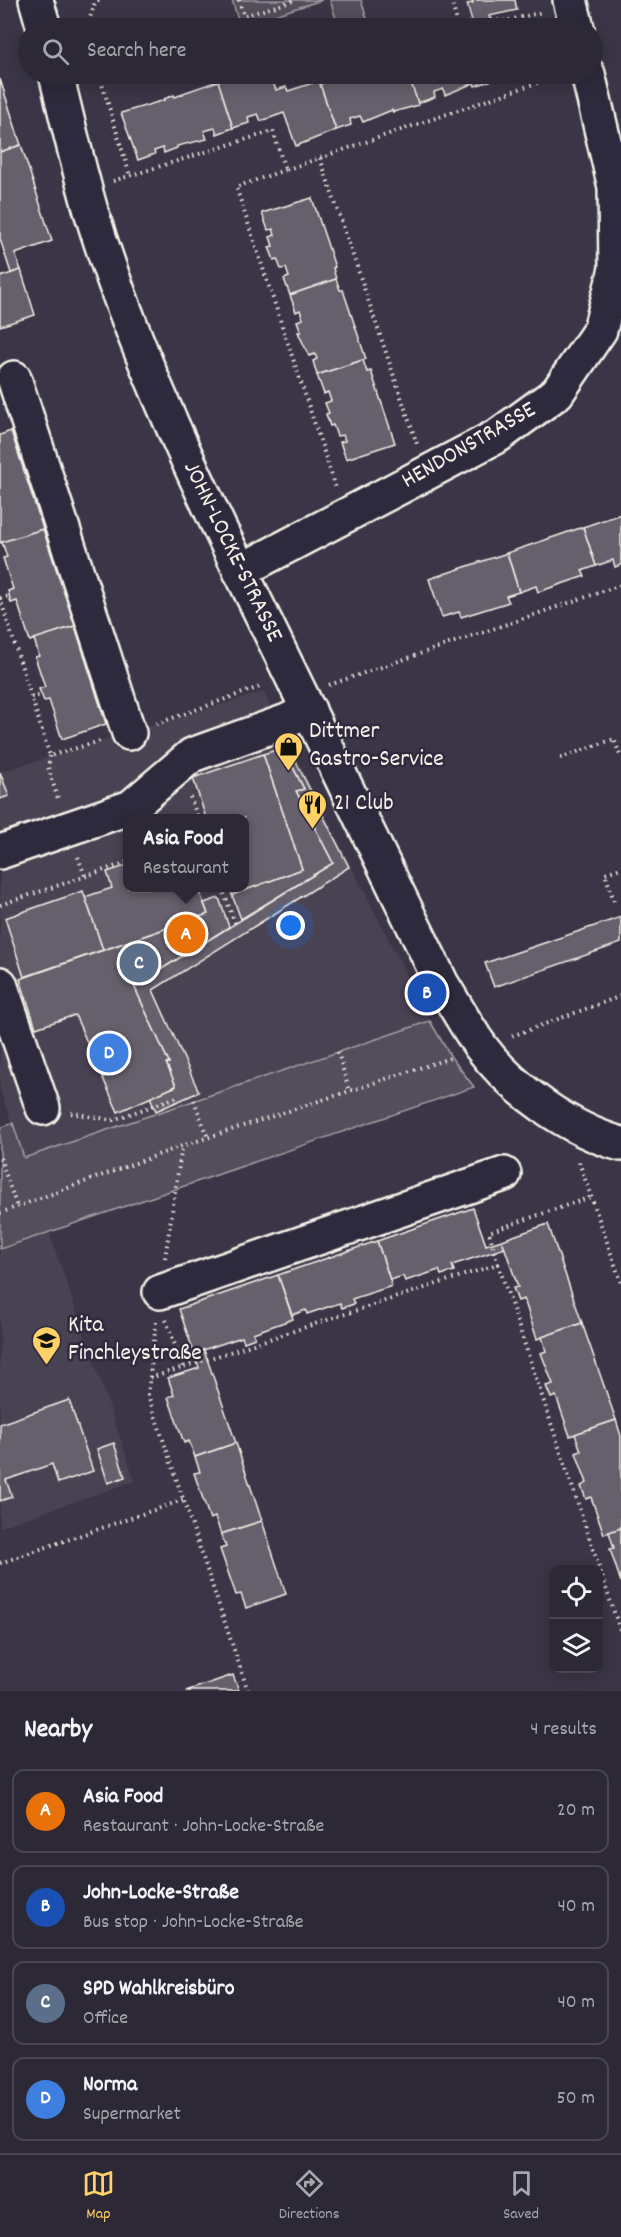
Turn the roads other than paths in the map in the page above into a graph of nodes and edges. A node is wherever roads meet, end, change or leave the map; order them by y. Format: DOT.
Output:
graph roads {
  1 [pos="36,0"];
  2 [pos="559,5"];
  3 [pos="41,18"];
  4 [pos="569,18"];
  5 [pos="59,84"];
  6 [pos="590,84"];
  7 [pos="14,378"];
  8 [pos="240,571"];
  9 [pos="317,698"];
  10 [pos="129,733"];
  11 [pos="0,852"];
  12 [pos="0,984"];
  13 [pos="43,1108"];
  14 [pos="621,1144"];
  15 [pos="504,1174"];
  16 [pos="159,1296"];
  1 -- 3 [label="street"];
  2 -- 4 [label="street"];
  5 -- 8 [label="street, JOHN-LOCKE-STRASSE"];
  6 -- 8 [label="street, HENDONSTRASSE"];
  7 -- 10 [label="street"];
  8 -- 9 [label="street, JOHN-LOCKE-STRASSE"];
  9 -- 11 [label="street"];
  9 -- 14 [label="street, JOHN-LOCKE-STRASSE"];
  12 -- 13 [label="street"];
  15 -- 16 [label="street"];
}
